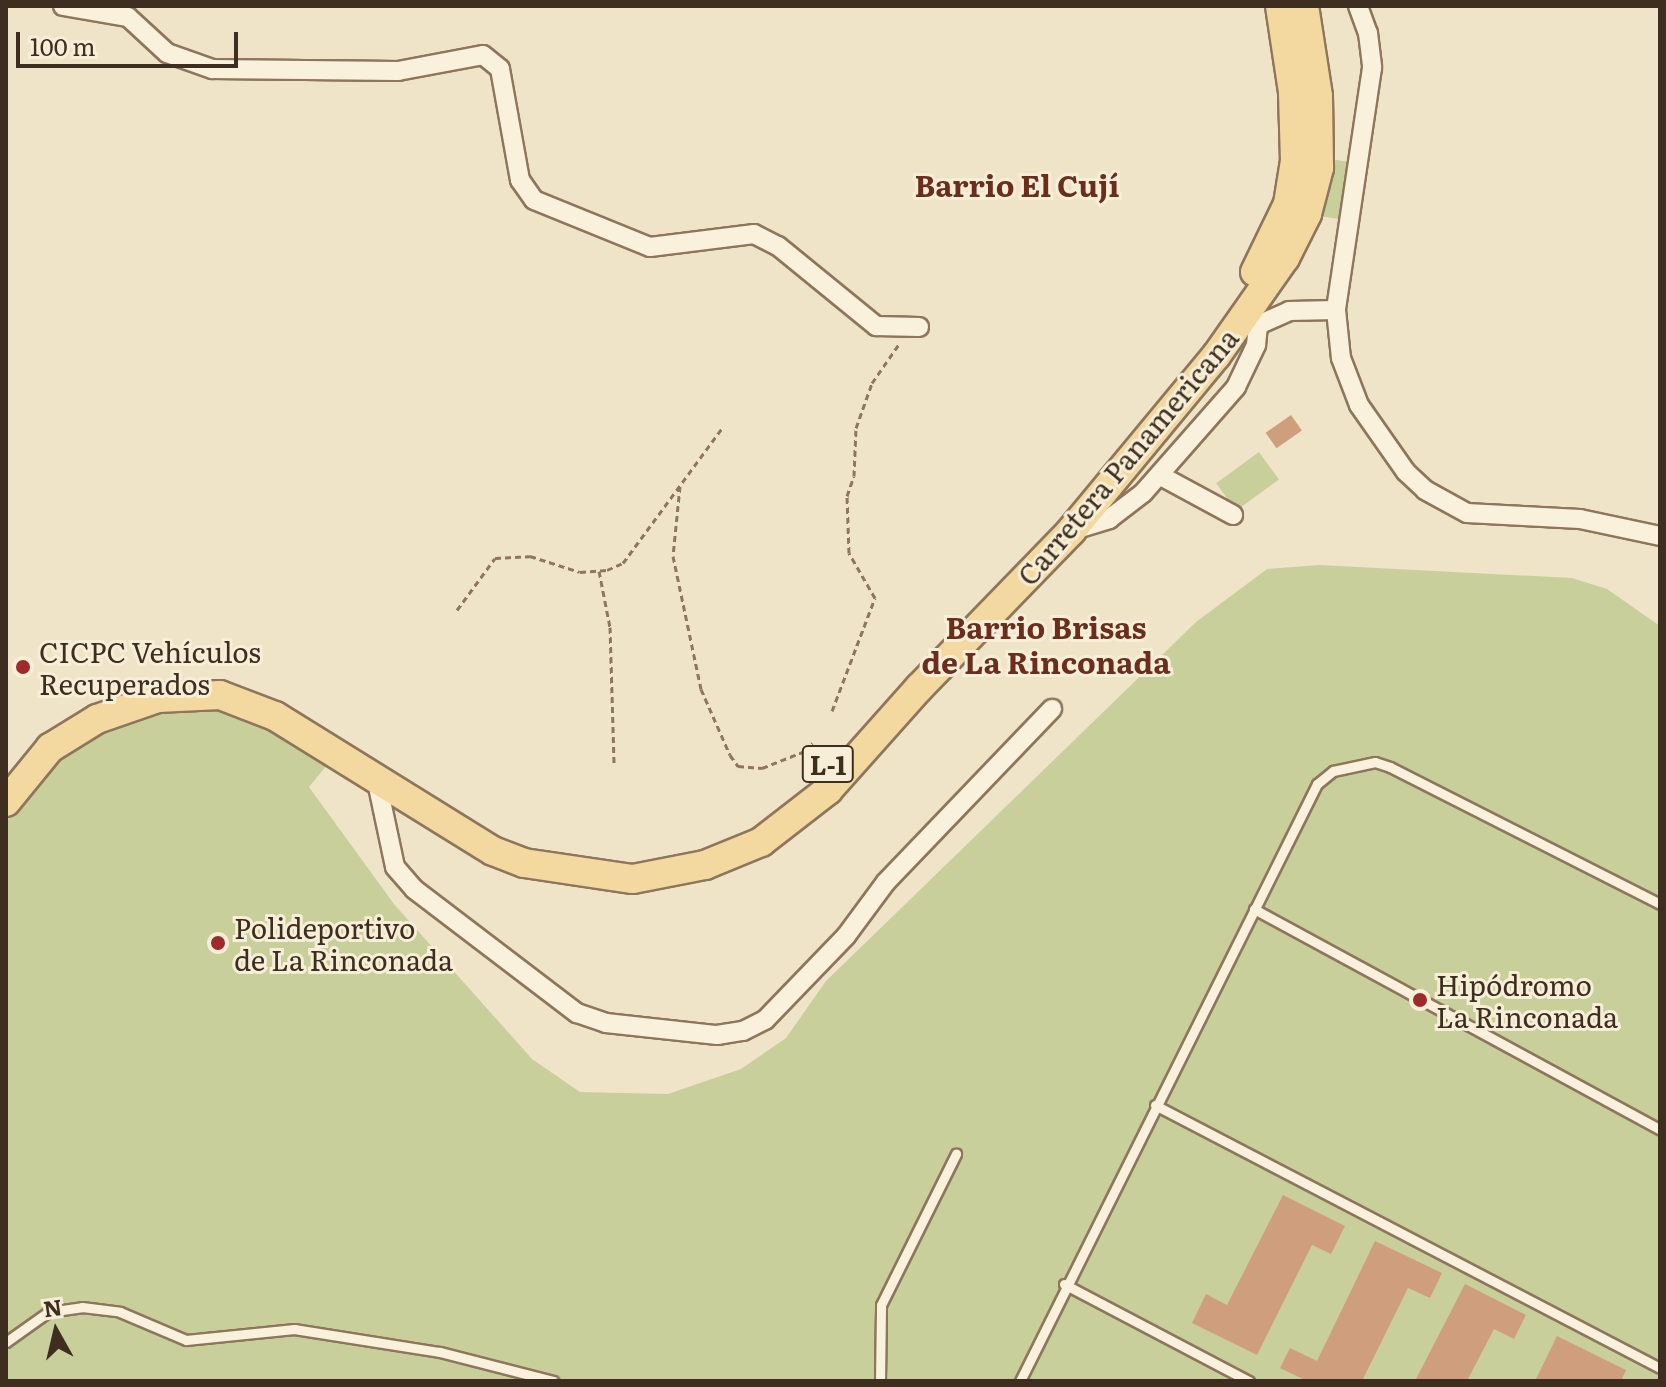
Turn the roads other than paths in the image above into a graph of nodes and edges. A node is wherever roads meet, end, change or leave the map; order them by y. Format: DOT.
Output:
graph roads {
  1 [pos="63,6"];
  2 [pos="1280,6"];
  3 [pos="1304,6"];
  4 [pos="1358,6"];
  5 [pos="1336,310"];
  6 [pos="1254,317"];
  7 [pos="919,327"];
  8 [pos="1161,476"];
  9 [pos="1233,515"];
  10 [pos="1071,531"];
  11 [pos="1660,536"];
  12 [pos="1052,709"];
  13 [pos="6,772"];
  14 [pos="377,782"];
  15 [pos="6,802"];
  16 [pos="1660,904"];
  17 [pos="1254,909"];
  18 [pos="1155,1105"];
  19 [pos="1660,1129"];
  20 [pos="956,1154"];
  21 [pos="1064,1284"];
  22 [pos="6,1342"];
  23 [pos="1660,1368"];
  24 [pos="553,1381"];
  25 [pos="880,1381"];
  26 [pos="1020,1381"];
  27 [pos="1249,1381"];
  1 -- 7 [label="street"];
  2 -- 13 [label="main road, Carretera Panamericana / L-1"];
  3 -- 6 [label="main road, Carretera Panamericana / L-1"];
  4 -- 5 [label="street"];
  5 -- 6 [label="street"];
  5 -- 11 [label="street"];
  6 -- 8 [label="street"];
  6 -- 10 [label="main road, Carretera Panamericana / L-1"];
  8 -- 9 [label="street"];
  8 -- 10 [label="street"];
  10 -- 14 [label="main road, Carretera Panamericana / L-1"];
  12 -- 14 [label="street"];
  14 -- 15 [label="main road, Carretera Panamericana / L-1"];
  16 -- 17 [label="lane"];
  17 -- 18 [label="lane"];
  17 -- 19 [label="lane"];
  18 -- 21 [label="lane"];
  18 -- 23 [label="lane"];
  20 -- 25 [label="lane"];
  21 -- 26 [label="lane"];
  21 -- 27 [label="lane"];
  22 -- 24 [label="lane"];
}
